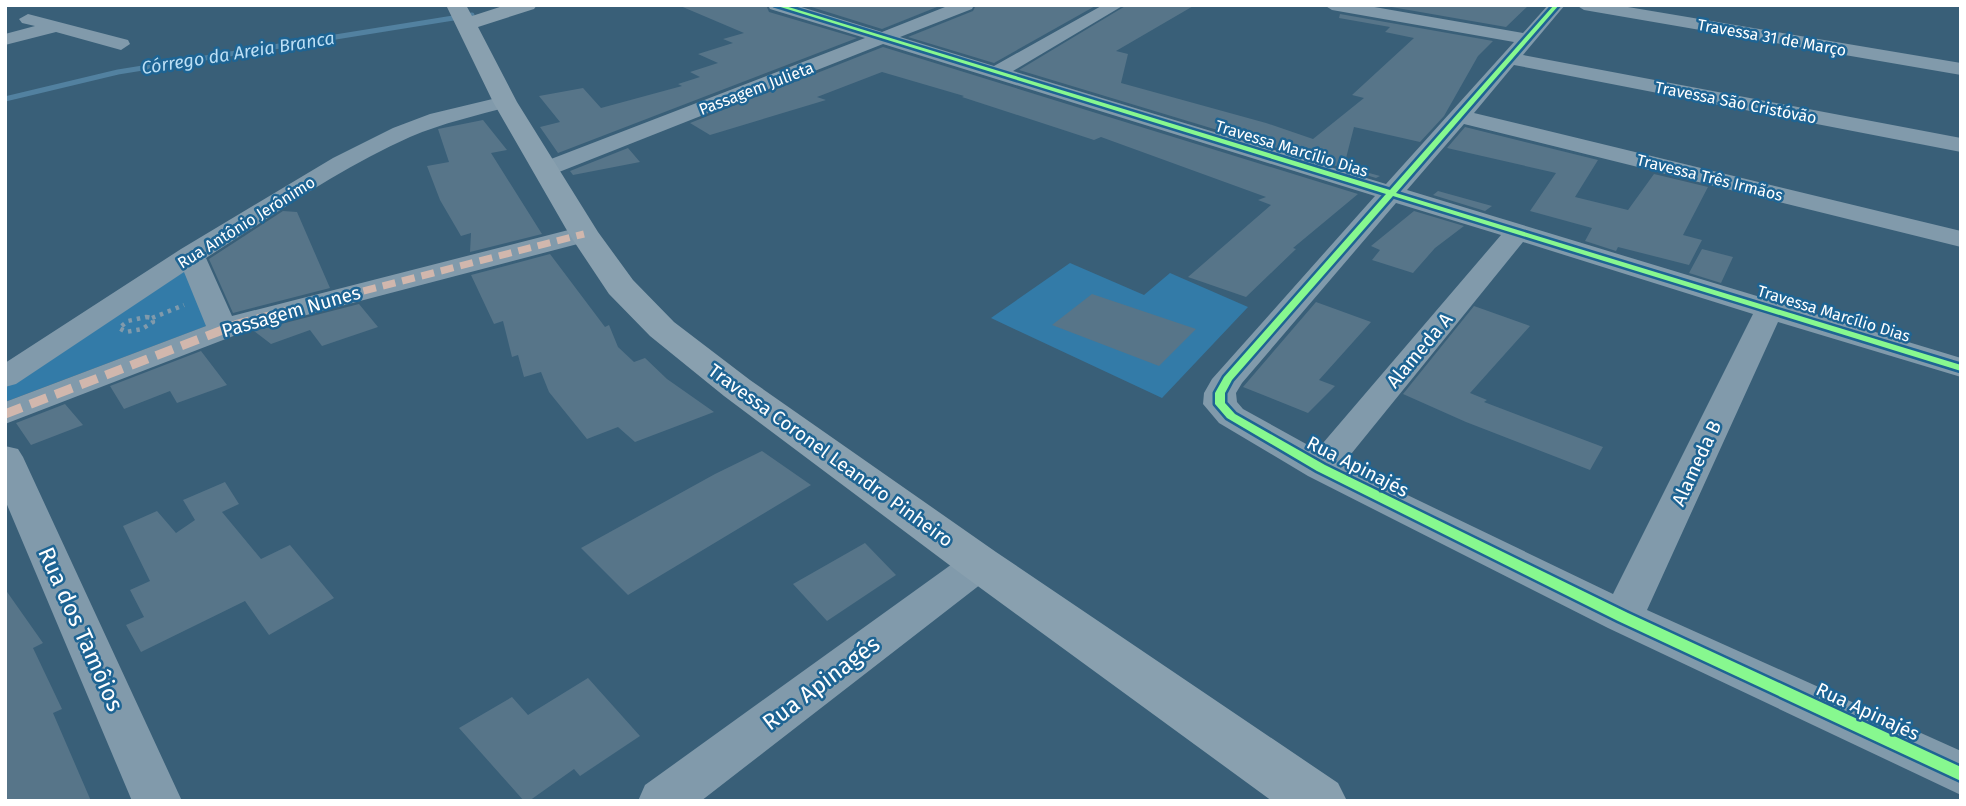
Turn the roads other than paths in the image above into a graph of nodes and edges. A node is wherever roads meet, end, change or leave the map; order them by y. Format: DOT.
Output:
graph roads {
  1 [pos="527,5"];
  2 [pos="776,5"];
  3 [pos="966,5"];
  4 [pos="1116,5"];
  5 [pos="1332,5"];
  6 [pos="1558,5"];
  7 [pos="1584,5"];
  8 [pos="460,15"];
  9 [pos="28,19"];
  10 [pos="54,27"];
  11 [pos="883,39"];
  12 [pos="5,40"];
  13 [pos="121,44"];
  14 [pos="1519,49"];
  15 [pos="1961,69"];
  16 [pos="995,73"];
  17 [pos="505,102"];
  18 [pos="1460,116"];
  19 [pos="1961,145"];
  20 [pos="546,169"];
  21 [pos="1392,195"];
  22 [pos="1517,233"];
  23 [pos="584,234"];
  24 [pos="1961,239"];
  25 [pos="191,255"];
  26 [pos="1769,310"];
  27 [pos="223,329"];
  28 [pos="1961,368"];
  29 [pos="5,377"];
  30 [pos="5,414"];
  31 [pos="5,457"];
  32 [pos="1321,468"];
  33 [pos="980,564"];
  34 [pos="1623,617"];
  35 [pos="1961,774"];
  36 [pos="157,801"];
  37 [pos="663,801"];
  38 [pos="1318,801"];
  1 -- 8 [label="street"];
  2 -- 11 [label="street, Travessa Marcílio Dias"];
  3 -- 11 [label="street, Passagem Julieta"];
  4 -- 16 [label="street"];
  5 -- 14 [label="street, Travessa São Cristóvão"];
  6 -- 14 [label="street, Rua Apinajés"];
  7 -- 15 [label="street, Travessa 31 de Março"];
  8 -- 17 [label="street, Travessa Coronel Leandro Pinheiro"];
  9 -- 10 [label="street"];
  10 -- 12 [label="street"];
  10 -- 13 [label="street"];
  11 -- 16 [label="street, Travessa Marcílio Dias"];
  11 -- 20 [label="street, Passagem Julieta"];
  14 -- 18 [label="street, Rua Apinajés"];
  14 -- 19 [label="street, Travessa São Cristóvão"];
  16 -- 21 [label="street, Travessa Marcílio Dias"];
  17 -- 20 [label="street, Travessa Coronel Leandro Pinheiro"];
  17 -- 25 [label="street, Rua Antônio Jerônimo"];
  18 -- 21 [label="street, Rua Apinajés"];
  18 -- 24 [label="street, Travessa Três Irmãos"];
  20 -- 23 [label="street, Travessa Coronel Leandro Pinheiro"];
  21 -- 22 [label="street, Travessa Marcílio Dias"];
  21 -- 32 [label="street, Rua Apinajés"];
  22 -- 26 [label="street, Travessa Marcílio Dias"];
  22 -- 32 [label="street, Alameda A"];
  23 -- 27 [label="street, Passagem Nunes"];
  23 -- 33 [label="street, Travessa Coronel Leandro Pinheiro"];
  25 -- 27 [label="street"];
  25 -- 29 [label="street, Rua Antônio Jerônimo"];
  26 -- 28 [label="street, Travessa Marcílio Dias"];
  26 -- 34 [label="street, Alameda B"];
  27 -- 30 [label="street, Passagem Nunes"];
  31 -- 36 [label="street, Rua dos Tamôios"];
  32 -- 34 [label="street, Rua Apinajés"];
  33 -- 37 [label="street, Rua Apinagés"];
  33 -- 38 [label="street, Travessa Coronel Leandro Pinheiro"];
  34 -- 35 [label="street, Rua Apinajés"];
}
